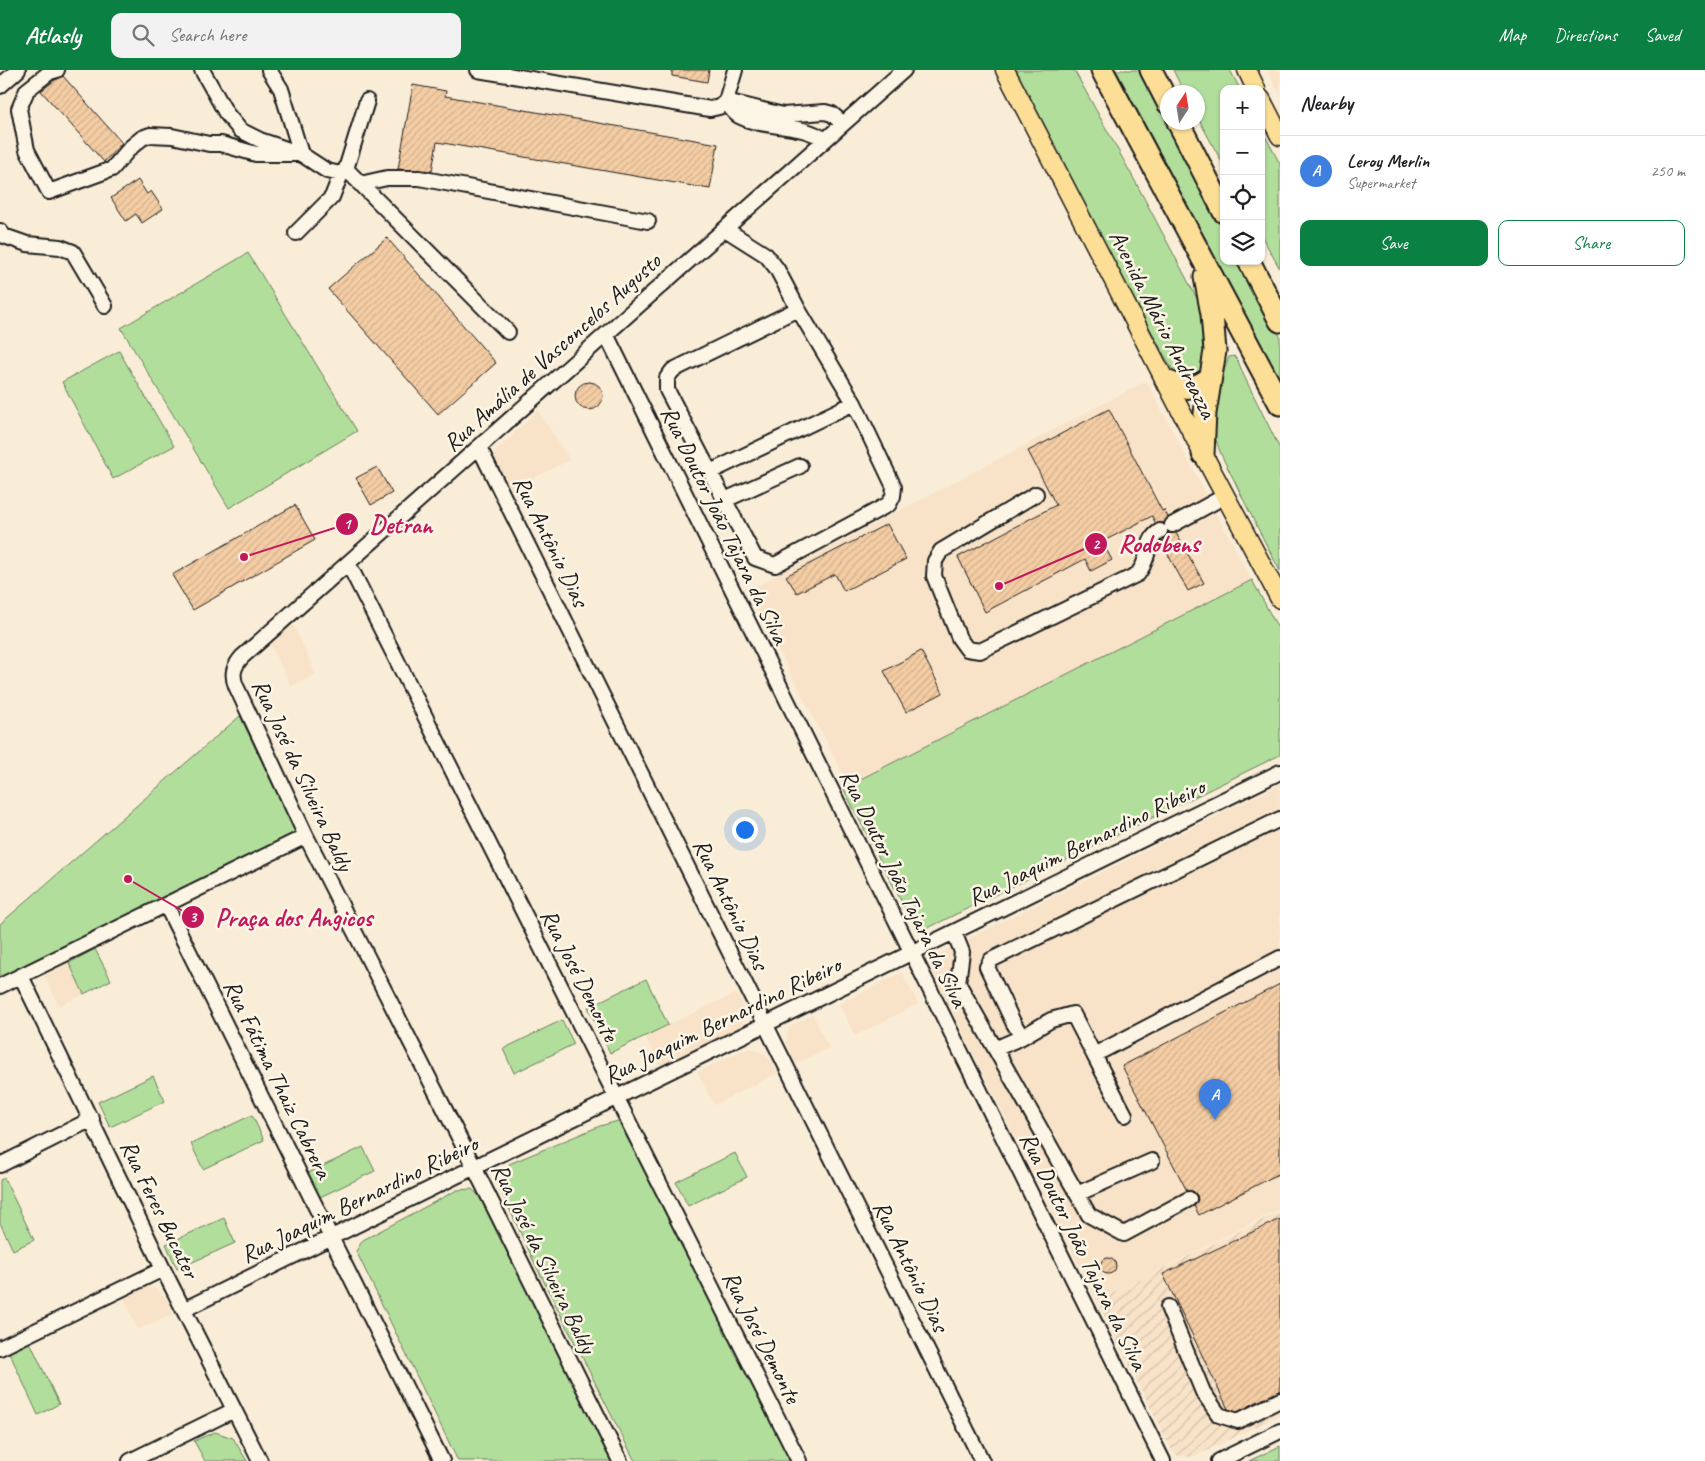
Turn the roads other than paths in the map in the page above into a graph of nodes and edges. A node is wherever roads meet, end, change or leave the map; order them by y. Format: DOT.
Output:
graph roads {
  1 [pos="18,70"];
  2 [pos="57,70"];
  3 [pos="202,70"];
  4 [pos="269,70"];
  5 [pos="478,70"];
  6 [pos="735,70"];
  7 [pos="904,70"];
  8 [pos="1004,70"];
  9 [pos="1102,70"];
  10 [pos="1151,70"];
  11 [pos="1247,70"];
  12 [pos="1254,85"];
  13 [pos="0,86"];
  14 [pos="1160,87"];
  15 [pos="367,101"];
  16 [pos="726,101"];
  17 [pos="1265,107"];
  18 [pos="843,124"];
  19 [pos="1182,130"];
  20 [pos="1280,136"];
  21 [pos="825,140"];
  22 [pos="301,154"];
  23 [pos="343,171"];
  24 [pos="360,184"];
  25 [pos="1220,204"];
  26 [pos="648,221"];
  27 [pos="725,229"];
  28 [pos="0,231"];
  29 [pos="296,233"];
  30 [pos="1202,257"];
  31 [pos="1251,265"];
  32 [pos="1252,265"];
  33 [pos="1280,283"];
  34 [pos="105,306"];
  35 [pos="798,309"];
  36 [pos="1280,321"];
  37 [pos="508,332"];
  38 [pos="606,334"];
  39 [pos="1210,378"];
  40 [pos="1166,381"];
  41 [pos="854,403"];
  42 [pos="1280,404"];
  43 [pos="479,446"];
  44 [pos="1203,454"];
  45 [pos="800,466"];
  46 [pos="710,472"];
  47 [pos="1036,494"];
  48 [pos="1225,496"];
  49 [pos="725,500"];
  50 [pos="348,563"];
  51 [pos="1280,599"];
  52 [pos="233,670"];
  53 [pos="1280,772"];
  54 [pos="1280,819"];
  55 [pos="306,836"];
  56 [pos="166,905"];
  57 [pos="954,932"];
  58 [pos="911,953"];
  59 [pos="1280,958"];
  60 [pos="21,976"];
  61 [pos="0,986"];
  62 [pos="765,1024"];
  63 [pos="1022,1037"];
  64 [pos="995,1049"];
  65 [pos="1094,1055"];
  66 [pos="616,1098"];
  67 [pos="1125,1116"];
  68 [pos="92,1119"];
  69 [pos="1152,1162"];
  70 [pos="0,1165"];
  71 [pos="474,1167"];
  72 [pos="1077,1194"];
  73 [pos="1189,1199"];
  74 [pos="332,1237"];
  75 [pos="163,1269"];
  76 [pos="1168,1307"];
  77 [pos="185,1309"];
  78 [pos="0,1348"];
  79 [pos="1280,1400"];
  80 [pos="234,1410"];
  81 [pos="1280,1431"];
  82 [pos="130,1461"];
  83 [pos="260,1461"];
  84 [pos="442,1461"];
  85 [pos="620,1461"];
  86 [pos="798,1461"];
  87 [pos="982,1461"];
  88 [pos="1163,1461"];
  89 [pos="1219,1461"];
  1 -- 13 [label="street"];
  2 -- 22 [label="street"];
  3 -- 22 [label="street"];
  4 -- 22 [label="street"];
  5 -- 16 [label="street"];
  6 -- 16 [label="street"];
  7 -- 18 [label="street, Rua Amália de Vasconcelos Augusto"];
  8 -- 40 [label="main road, Avenida Mário Andreazza"];
  9 -- 30 [label="highway"];
  10 -- 14 [label="highway"];
  11 -- 12 [label="main road"];
  15 -- 23 [label="street"];
  16 -- 18 [label="street"];
  16 -- 21 [label="street"];
  17 -- 20 [label="main road"];
  18 -- 21 [label="street, Rua Amália de Vasconcelos Augusto"];
  19 -- 25 [label="highway"];
  21 -- 27 [label="street, Rua Amália de Vasconcelos Augusto"];
  22 -- 23 [label="street"];
  23 -- 24 [label="street"];
  23 -- 29 [label="street"];
  24 -- 26 [label="street"];
  24 -- 37 [label="street"];
  27 -- 35 [label="street"];
  27 -- 38 [label="street, Rua Amália de Vasconcelos Augusto"];
  28 -- 34 [label="street"];
  30 -- 39 [label="highway"];
  30 -- 42 [label="highway"];
  31 -- 36 [label="highway"];
  32 -- 33 [label="highway"];
  35 -- 41 [label="street"];
  35 -- 46 [label="street"];
  38 -- 43 [label="street, Rua Amália de Vasconcelos Augusto"];
  38 -- 58 [label="street, Rua Doutor João Tajara da Silva"];
  39 -- 40 [label="highway"];
  39 -- 44 [label="highway"];
  40 -- 44 [label="main road, Avenida Mário Andreazza"];
  41 -- 46 [label="street"];
  41 -- 49 [label="street"];
  43 -- 50 [label="street, Rua Amália de Vasconcelos Augusto"];
  43 -- 62 [label="street, Rua Antônio Dias"];
  44 -- 48 [label="main road, Avenida Mário Andreazza"];
  45 -- 49 [label="street"];
  46 -- 49 [label="street"];
  47 -- 48 [label="street"];
  48 -- 51 [label="main road, Avenida Mário Andreazza"];
  50 -- 52 [label="street, Rua Amália de Vasconcelos Augusto"];
  50 -- 66 [label="street, Rua José Demonte"];
  52 -- 55 [label="street, Rua José da Silveira Baldy"];
  53 -- 57 [label="street, Rua Joaquim Bernardino Ribeiro"];
  54 -- 63 [label="street"];
  55 -- 56 [label="street"];
  55 -- 71 [label="street, Rua José da Silveira Baldy"];
  56 -- 60 [label="street"];
  56 -- 74 [label="street, Rua Fátima Thaiz Cabrera"];
  57 -- 58 [label="street, Rua Joaquim Bernardino Ribeiro"];
  57 -- 64 [label="street"];
  58 -- 62 [label="street, Rua Joaquim Bernardino Ribeiro"];
  58 -- 88 [label="street, Rua Doutor João Tajara da Silva"];
  59 -- 65 [label="street"];
  60 -- 61 [label="street"];
  60 -- 68 [label="street, Rua Feres Bucater"];
  62 -- 66 [label="street, Rua Joaquim Bernardino Ribeiro"];
  62 -- 87 [label="street, Rua Antônio Dias"];
  63 -- 64 [label="street"];
  63 -- 65 [label="street"];
  64 -- 72 [label="street"];
  65 -- 67 [label="street"];
  66 -- 71 [label="street, Rua Joaquim Bernardino Ribeiro"];
  66 -- 86 [label="street, Rua José Demonte"];
  68 -- 70 [label="street"];
  68 -- 75 [label="street, Rua Feres Bucater"];
  69 -- 72 [label="street"];
  71 -- 74 [label="street, Rua Joaquim Bernardino Ribeiro"];
  71 -- 85 [label="street, Rua José da Silveira Baldy"];
  72 -- 73 [label="street"];
  74 -- 77 [label="street, Rua Joaquim Bernardino Ribeiro"];
  74 -- 84 [label="street, Rua Fátima Thaiz Cabrera"];
  75 -- 77 [label="street, Rua Feres Bucater"];
  75 -- 78 [label="street"];
  76 -- 79 [label="street"];
  77 -- 80 [label="street, Rua Feres Bucater"];
  80 -- 82 [label="street"];
  80 -- 83 [label="street, Rua Feres Bucater"];
  81 -- 89 [label="street"];
}
